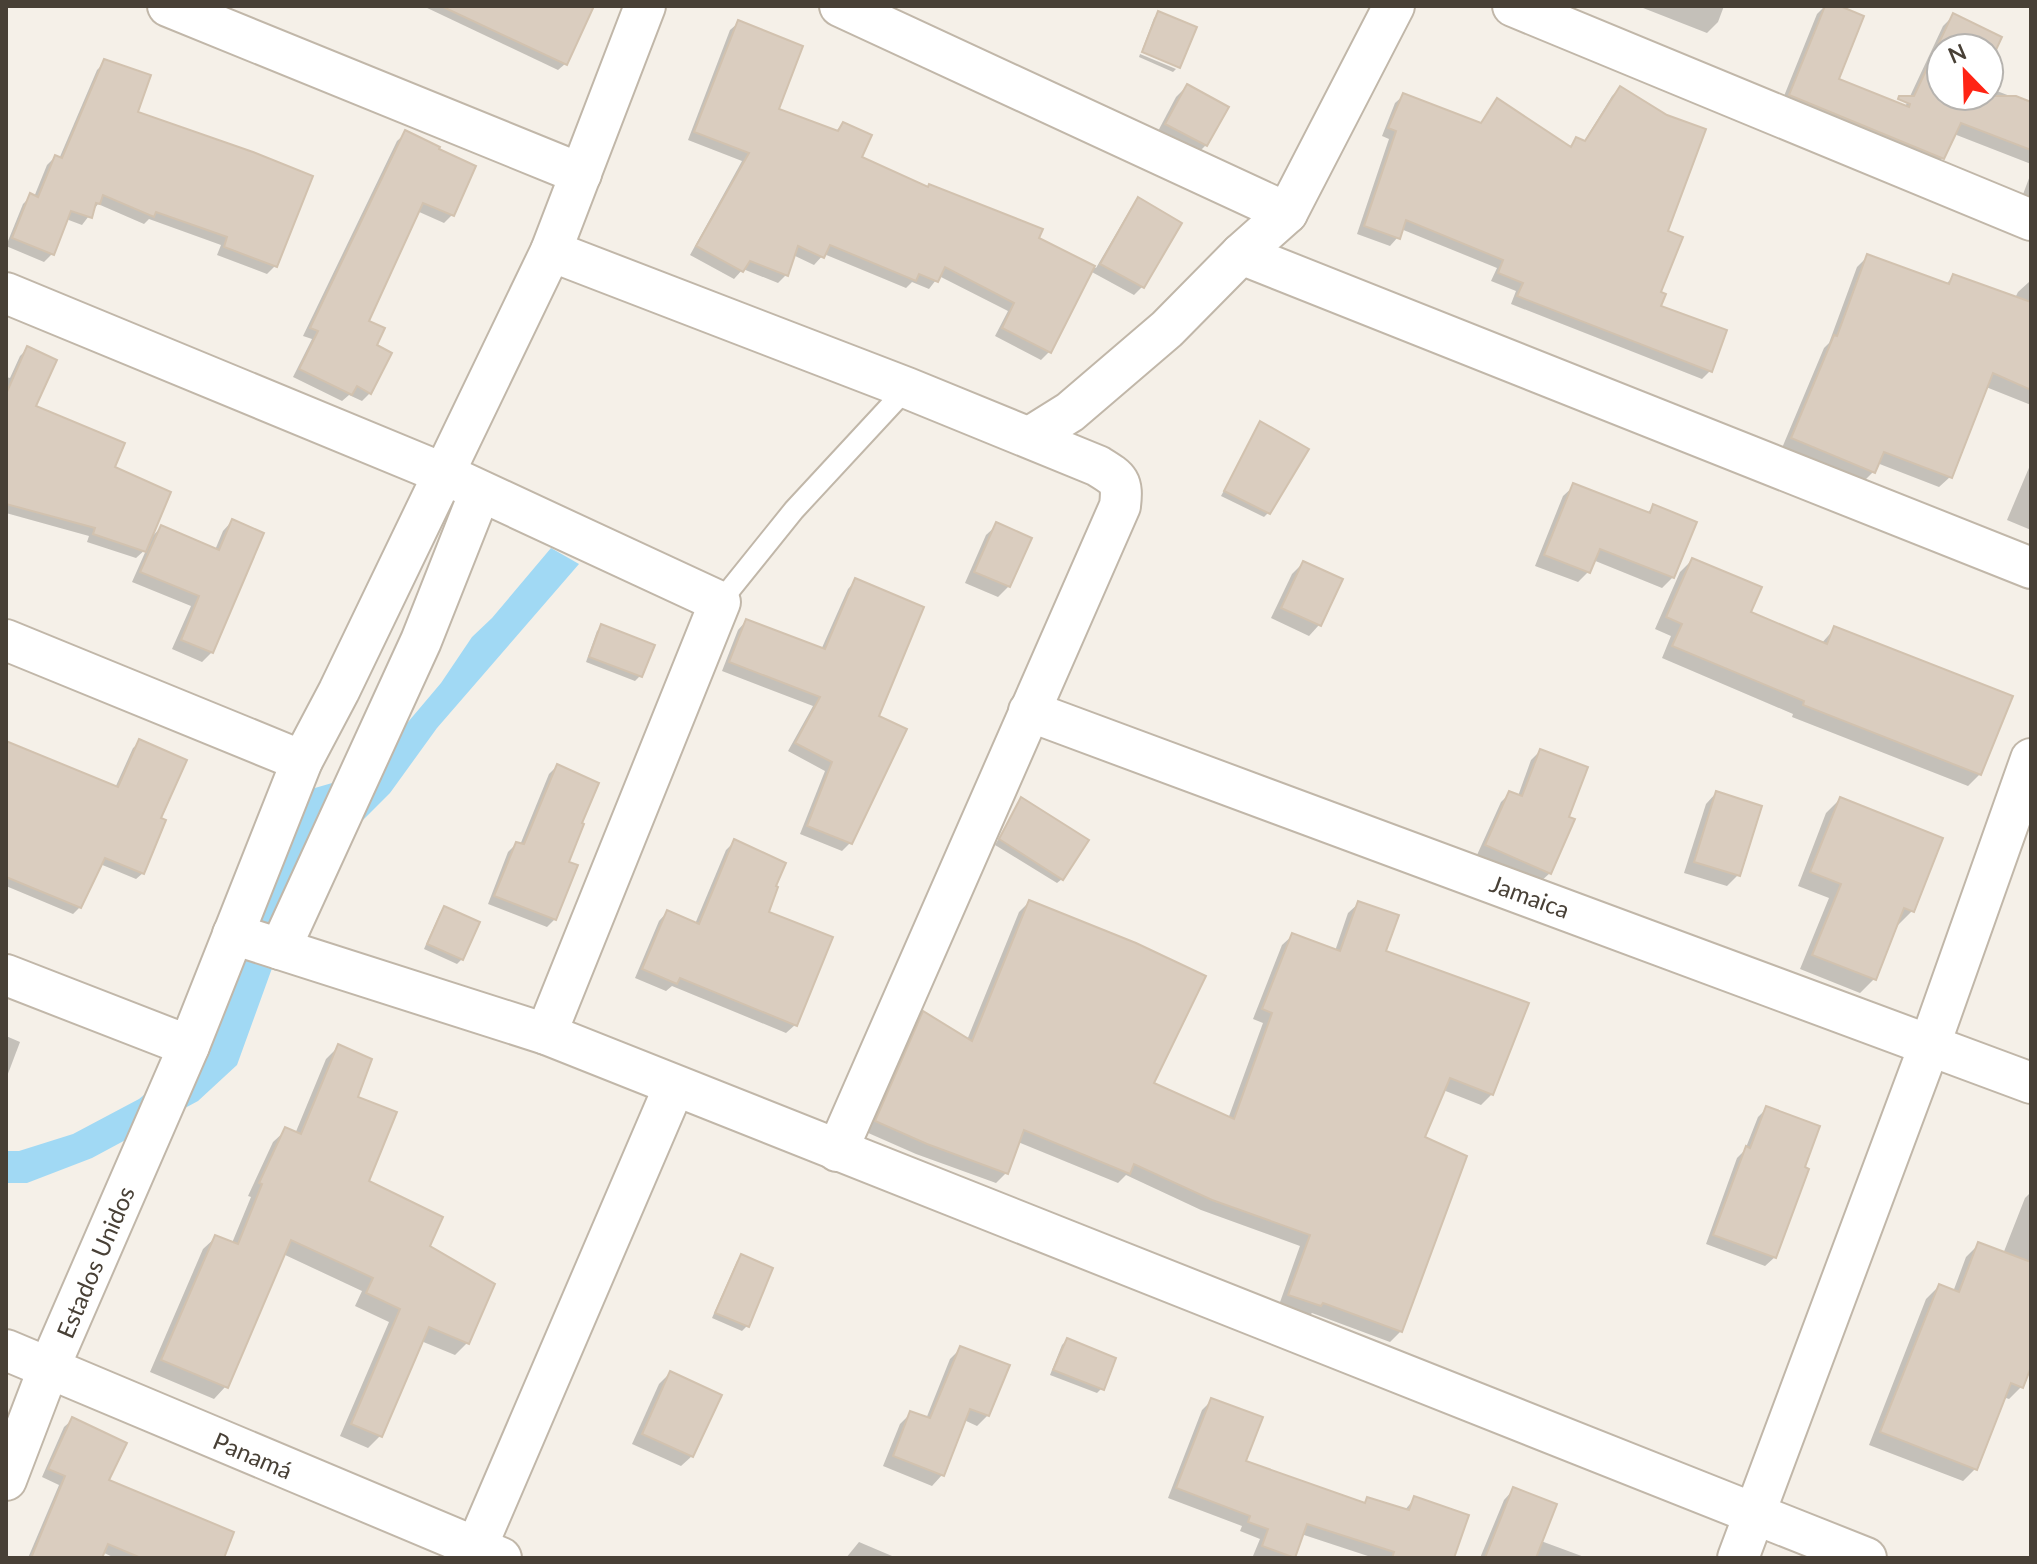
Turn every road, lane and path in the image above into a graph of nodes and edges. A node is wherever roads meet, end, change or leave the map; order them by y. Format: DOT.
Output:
graph roads {
  1 [pos="168,6"];
  2 [pos="645,6"];
  3 [pos="840,6"];
  4 [pos="1394,6"];
  5 [pos="1513,6"];
  6 [pos="581,174"];
  7 [pos="1287,213"];
  8 [pos="2031,220"];
  9 [pos="551,251"];
  10 [pos="1241,254"];
  11 [pos="6,293"];
  12 [pos="907,388"];
  13 [pos="1030,437"];
  14 [pos="442,473"];
  15 [pos="480,492"];
  16 [pos="2031,568"];
  17 [pos="720,602"];
  18 [pos="6,640"];
  19 [pos="1029,711"];
  20 [pos="2031,759"];
  21 [pos="302,761"];
  22 [pos="233,934"];
  23 [pos="280,949"];
  24 [pos="6,975"];
  25 [pos="546,1034"];
  26 [pos="1930,1044"];
  27 [pos="189,1046"];
  28 [pos="2031,1083"];
  29 [pos="674,1087"];
  30 [pos="837,1151"];
  31 [pos="6,1350"];
  32 [pos="48,1370"];
  33 [pos="6,1480"];
  34 [pos="1752,1515"];
  35 [pos="488,1553"];
  36 [pos="1738,1558"];
  37 [pos="1866,1558"];
  1 -- 6 [label="street"];
  2 -- 6 [label="street, Estados Unidos"];
  3 -- 7 [label="street"];
  4 -- 7 [label="street"];
  5 -- 8 [label="street"];
  6 -- 9 [label="street, Estados Unidos"];
  7 -- 10 [label="street"];
  9 -- 12 [label="street"];
  9 -- 14 [label="street, Estados Unidos"];
  10 -- 13 [label="street"];
  10 -- 16 [label="street"];
  11 -- 14 [label="street"];
  12 -- 13 [label="street"];
  12 -- 17 [label="lane"];
  13 -- 19 [label="street"];
  14 -- 15 [label="street"];
  14 -- 21 [label="street, Estados Unidos"];
  15 -- 17 [label="street"];
  15 -- 23 [label="street"];
  17 -- 25 [label="street"];
  18 -- 21 [label="street"];
  19 -- 26 [label="street, Jamaica"];
  19 -- 30 [label="street"];
  20 -- 26 [label="street"];
  21 -- 22 [label="street, Estados Unidos"];
  22 -- 23 [label="street"];
  22 -- 27 [label="street, Estados Unidos"];
  23 -- 25 [label="street"];
  24 -- 27 [label="street"];
  25 -- 29 [label="street"];
  26 -- 28 [label="street, Jamaica"];
  26 -- 34 [label="street"];
  27 -- 32 [label="street, Estados Unidos"];
  29 -- 30 [label="street"];
  29 -- 35 [label="street"];
  30 -- 34 [label="street"];
  31 -- 32 [label="street, Panamá"];
  32 -- 33 [label="street, Estados Unidos"];
  32 -- 35 [label="street, Panamá"];
  34 -- 36 [label="street"];
  34 -- 37 [label="street"];
}
